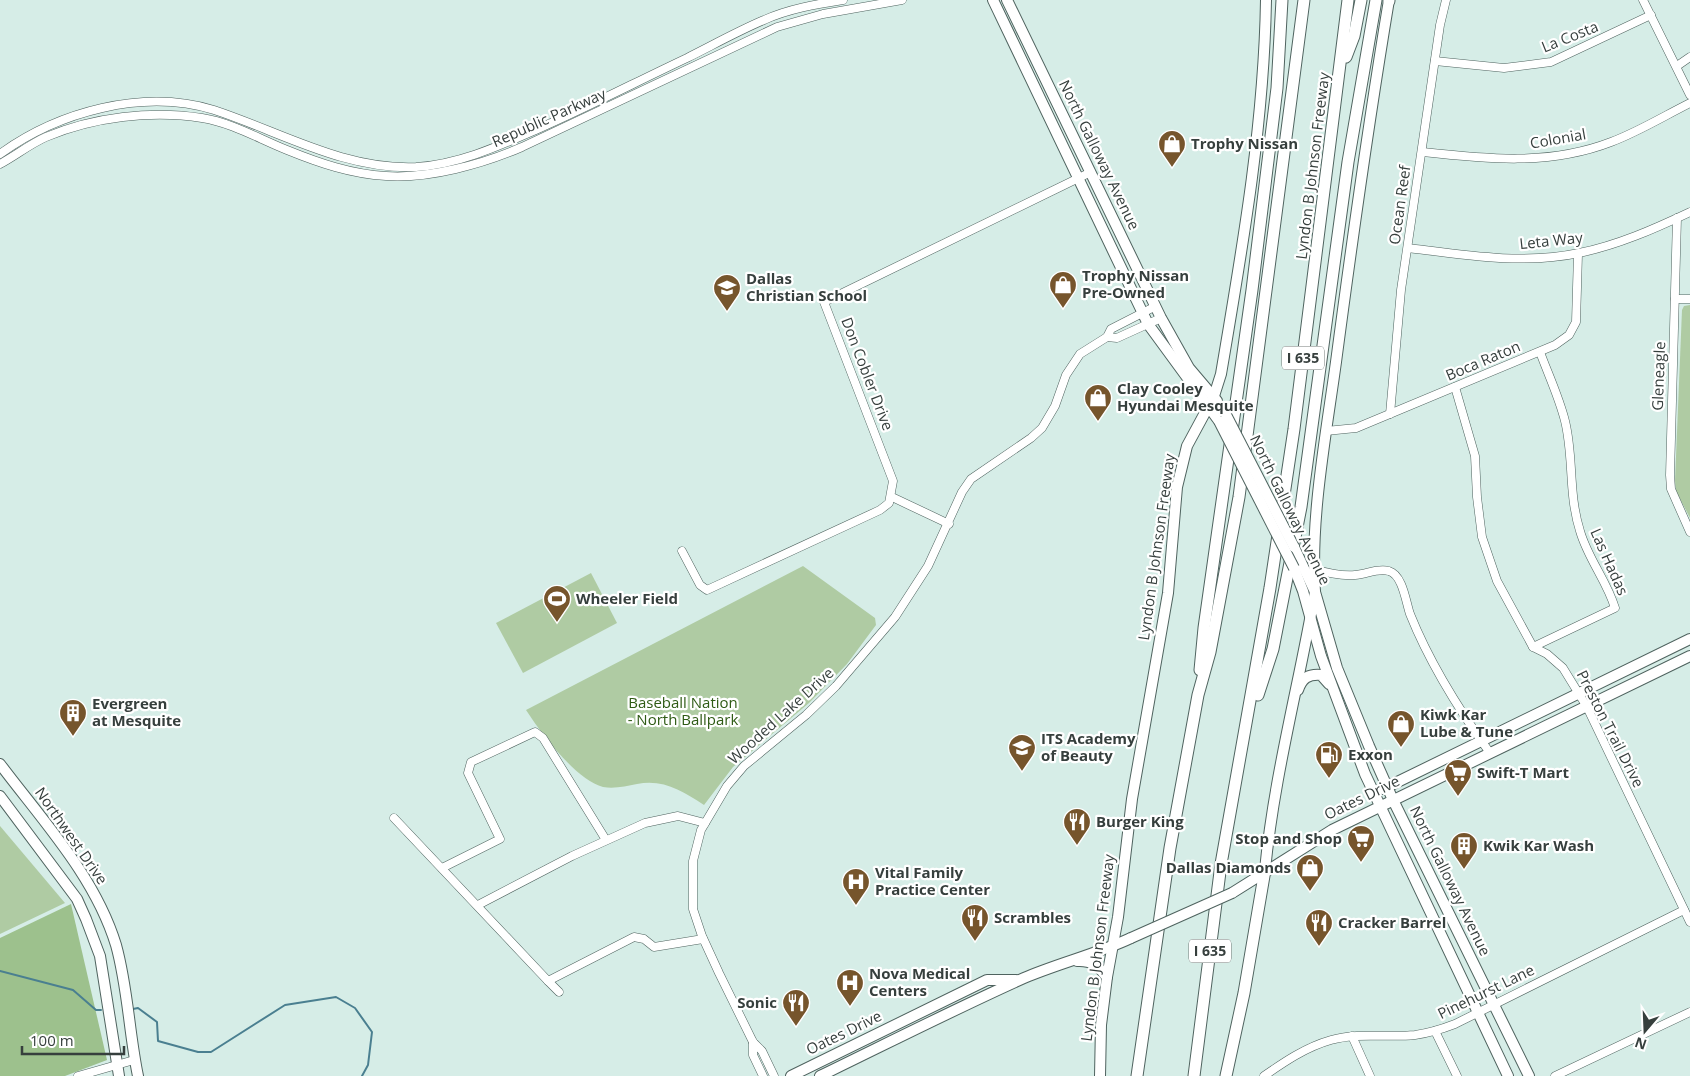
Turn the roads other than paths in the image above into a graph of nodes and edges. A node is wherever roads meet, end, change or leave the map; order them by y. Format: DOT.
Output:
graph roads {
  1 [pos="843,0"];
  2 [pos="902,0"];
  3 [pos="993,0"];
  4 [pos="1007,0"];
  5 [pos="1266,0"];
  6 [pos="1282,0"];
  7 [pos="1304,0"];
  8 [pos="1348,0"];
  9 [pos="1361,0"];
  10 [pos="1376,0"];
  11 [pos="1389,0"];
  12 [pos="1446,0"];
  13 [pos="1644,0"];
  14 [pos="872,3"];
  15 [pos="1651,15"];
  16 [pos="1690,57"];
  17 [pos="1435,61"];
  18 [pos="1677,66"];
  19 [pos="1340,72"];
  20 [pos="1690,95"];
  21 [pos="1690,103"];
  22 [pos="1422,152"];
  23 [pos="0,154"];
  24 [pos="0,164"];
  25 [pos="1091,172"];
  26 [pos="1078,179"];
  27 [pos="1690,212"];
  28 [pos="1677,218"];
  29 [pos="1408,248"];
  30 [pos="1578,254"];
  31 [pos="1676,298"];
  32 [pos="1690,299"];
  33 [pos="1156,306"];
  34 [pos="1143,312"];
  35 [pos="1161,318"];
  36 [pos="1148,324"];
  37 [pos="1106,337"];
  38 [pos="1540,352"];
  39 [pos="1221,374"];
  40 [pos="1200,382"];
  41 [pos="1455,387"];
  42 [pos="1214,396"];
  43 [pos="1209,406"];
  44 [pos="1390,414"];
  45 [pos="1326,431"];
  46 [pos="892,497"];
  47 [pos="949,524"];
  48 [pos="1690,532"];
  49 [pos="1280,541"];
  50 [pos="1315,550"];
  51 [pos="682,551"];
  52 [pos="1296,554"];
  53 [pos="1314,569"];
  54 [pos="1315,592"];
  55 [pos="1311,618"];
  56 [pos="1690,640"];
  57 [pos="1533,647"];
  58 [pos="1690,656"];
  59 [pos="1335,693"];
  60 [pos="1579,694"];
  61 [pos="1198,695"];
  62 [pos="1292,705"];
  63 [pos="1587,707"];
  64 [pos="1246,730"];
  65 [pos="1481,740"];
  66 [pos="1490,753"];
  67 [pos="1,767"];
  68 [pos="1388,787"];
  69 [pos="1374,793"];
  70 [pos="0,796"];
  71 [pos="1393,800"];
  72 [pos="1381,806"];
  73 [pos="394,818"];
  74 [pos="705,823"];
  75 [pos="606,840"];
  76 [pos="442,868"];
  77 [pos="1264,870"];
  78 [pos="478,905"];
  79 [pos="1684,910"];
  80 [pos="1451,918"];
  81 [pos="1690,922"];
  82 [pos="1437,923"];
  83 [pos="703,940"];
  84 [pos="1113,947"];
  85 [pos="1061,962"];
  86 [pos="1107,978"];
  87 [pos="1022,979"];
  88 [pos="548,981"];
  89 [pos="559,992"];
  90 [pos="1493,1004"];
  91 [pos="1690,1012"];
  92 [pos="1478,1013"];
  93 [pos="892,1026"];
  94 [pos="1435,1031"];
  95 [pos="1352,1036"];
  96 [pos="898,1039"];
  97 [pos="753,1042"];
  98 [pos="134,1060"];
  99 [pos="117,1065"];
  100 [pos="78,1076"];
  101 [pos="119,1076"];
  102 [pos="138,1076"];
  103 [pos="763,1076"];
  104 [pos="774,1076"];
  105 [pos="791,1076"];
  106 [pos="820,1076"];
  107 [pos="1100,1076"];
  108 [pos="1138,1076"];
  109 [pos="1194,1076"];
  110 [pos="1226,1076"];
  111 [pos="1264,1076"];
  112 [pos="1370,1076"];
  113 [pos="1457,1076"];
  114 [pos="1508,1076"];
  115 [pos="1529,1076"];
  116 [pos="1555,1076"];
  1 -- 23 [label="street, Republic Parkway"];
  2 -- 14 [label="street, Republic Parkway"];
  3 -- 26 [label="main road, North Galloway Avenue"];
  4 -- 25 [label="main road, North Galloway Avenue"];
  5 -- 39 [label="main road, Lyndon B Johnson Freeway"];
  6 -- 61 [label="highway"];
  7 -- 61 [label="highway, Lyndon B Johnson Freeway / I 635"];
  8 -- 19 [label="highway, Lyndon B Johnson Freeway / I 635"];
  9 -- 19 [label="highway"];
  10 -- 64 [label="highway"];
  11 -- 45 [label="main road"];
  12 -- 17 [label="street, Ocean Reef"];
  13 -- 15 [label="street"];
  14 -- 24 [label="street, Republic Parkway"];
  15 -- 17 [label="street, La Costa"];
  15 -- 18 [label="street"];
  16 -- 18 [label="street"];
  17 -- 22 [label="street, Ocean Reef"];
  18 -- 20 [label="street"];
  19 -- 64 [label="highway, Lyndon B Johnson Freeway / I 635"];
  21 -- 22 [label="street, Colonial"];
  22 -- 29 [label="street, Ocean Reef"];
  25 -- 26 [label="street, Don Cobler Drive"];
  25 -- 33 [label="main road, North Galloway Avenue"];
  26 -- 34 [label="main road, North Galloway Avenue"];
  26 -- 46 [label="street, Don Cobler Drive"];
  27 -- 28 [label="street, Leta Way"];
  28 -- 30 [label="street, Leta Way"];
  28 -- 31 [label="street, Gleneagle"];
  29 -- 30 [label="street, Leta Way"];
  29 -- 44 [label="street, Ocean Reef"];
  30 -- 38 [label="street, Boca Raton"];
  31 -- 32 [label="street"];
  31 -- 48 [label="street, Gleneagle"];
  33 -- 34 [label="street, Wooded Lake Drive"];
  33 -- 35 [label="main road, North Galloway Avenue"];
  34 -- 36 [label="main road, North Galloway Avenue"];
  34 -- 37 [label="street, Wooded Lake Drive"];
  35 -- 36 [label="street, Wooded Lake Drive"];
  35 -- 40 [label="main road, North Galloway Avenue"];
  36 -- 37 [label="street, Wooded Lake Drive"];
  36 -- 43 [label="main road, North Galloway Avenue"];
  37 -- 47 [label="street, Wooded Lake Drive"];
  38 -- 41 [label="street, Boca Raton"];
  38 -- 57 [label="street, Las Hadas"];
  39 -- 40 [label="main road"];
  39 -- 42 [label="main road, Lyndon B Johnson Freeway"];
  40 -- 42 [label="main road, North Galloway Avenue"];
  41 -- 44 [label="street, Boca Raton"];
  41 -- 57 [label="street, Preston Trail Drive"];
  42 -- 43 [label="main road, Lyndon B Johnson Freeway"];
  42 -- 52 [label="main road, North Galloway Avenue, bridge"];
  43 -- 49 [label="main road, North Galloway Avenue, bridge"];
  43 -- 84 [label="main road, Lyndon B Johnson Freeway"];
  44 -- 45 [label="street, Boca Raton"];
  45 -- 50 [label="main road"];
  46 -- 47 [label="street"];
  46 -- 51 [label="street"];
  47 -- 74 [label="street, Wooded Lake Drive"];
  49 -- 52 [label="main road, bridge"];
  49 -- 55 [label="main road, North Galloway Avenue, bridge"];
  50 -- 52 [label="main road"];
  50 -- 53 [label="main road"];
  52 -- 54 [label="main road, North Galloway Avenue"];
  53 -- 54 [label="main road"];
  53 -- 65 [label="street"];
  54 -- 55 [label="main road"];
  54 -- 68 [label="main road, North Galloway Avenue"];
  55 -- 59 [label="main road, North Galloway Avenue"];
  55 -- 62 [label="main road"];
  56 -- 60 [label="main road, Oates Drive"];
  57 -- 60 [label="street, Preston Trail Drive"];
  58 -- 63 [label="main road, Oates Drive"];
  59 -- 62 [label="main road"];
  59 -- 69 [label="main road, North Galloway Avenue"];
  60 -- 63 [label="street, Preston Trail Drive"];
  60 -- 65 [label="main road, Oates Drive"];
  61 -- 108 [label="highway, Lyndon B Johnson Freeway / I 635"];
  62 -- 77 [label="main road"];
  63 -- 66 [label="main road, Oates Drive"];
  63 -- 79 [label="street, Preston Trail Drive"];
  64 -- 109 [label="highway, Lyndon B Johnson Freeway / I 635"];
  65 -- 66 [label="street"];
  65 -- 68 [label="main road, Oates Drive"];
  66 -- 71 [label="main road, Oates Drive"];
  67 -- 98 [label="main road, Northwest Drive"];
  68 -- 69 [label="main road, Oates Drive"];
  68 -- 71 [label="main road, North Galloway Avenue"];
  69 -- 72 [label="main road, North Galloway Avenue"];
  70 -- 99 [label="main road"];
  71 -- 72 [label="main road, Oates Drive"];
  71 -- 80 [label="main road, North Galloway Avenue"];
  72 -- 77 [label="main road, Oates Drive"];
  72 -- 82 [label="main road, North Galloway Avenue"];
  73 -- 76 [label="street"];
  74 -- 75 [label="street"];
  74 -- 83 [label="street, Wooded Lake Drive"];
  75 -- 76 [label="street"];
  75 -- 78 [label="street"];
  76 -- 78 [label="street"];
  77 -- 84 [label="main road, Oates Drive, bridge"];
  77 -- 110 [label="highway"];
  78 -- 88 [label="street"];
  79 -- 81 [label="street, Preston Trail Drive"];
  79 -- 90 [label="street, Pinehurst Lane"];
  80 -- 82 [label="main road"];
  80 -- 90 [label="main road, North Galloway Avenue"];
  82 -- 92 [label="main road, North Galloway Avenue"];
  83 -- 88 [label="street"];
  83 -- 97 [label="street, Wooded Lake Drive"];
  84 -- 85 [label="main road, Oates Drive"];
  84 -- 86 [label="main road, Lyndon B Johnson Freeway"];
  85 -- 86 [label="main road"];
  85 -- 87 [label="main road, Oates Drive"];
  86 -- 107 [label="main road, Lyndon B Johnson Freeway"];
  87 -- 93 [label="main road, Oates Drive"];
  87 -- 96 [label="main road, Oates Drive"];
  88 -- 89 [label="street"];
  90 -- 92 [label="street, Pinehurst Lane"];
  90 -- 115 [label="main road, North Galloway Avenue"];
  91 -- 116 [label="street"];
  92 -- 94 [label="street, Pinehurst Lane"];
  92 -- 114 [label="main road, North Galloway Avenue"];
  93 -- 96 [label="main road"];
  93 -- 105 [label="main road, Oates Drive"];
  94 -- 95 [label="street, Pinehurst Lane"];
  94 -- 113 [label="street"];
  95 -- 111 [label="street, Pinehurst Lane"];
  95 -- 112 [label="street"];
  96 -- 106 [label="main road, Oates Drive"];
  97 -- 103 [label="street, Wooded Lake Drive"];
  97 -- 104 [label="street, Wooded Lake Drive"];
  98 -- 99 [label="street"];
  98 -- 102 [label="main road, Northwest Drive"];
  99 -- 100 [label="street"];
  99 -- 101 [label="main road"];
}
